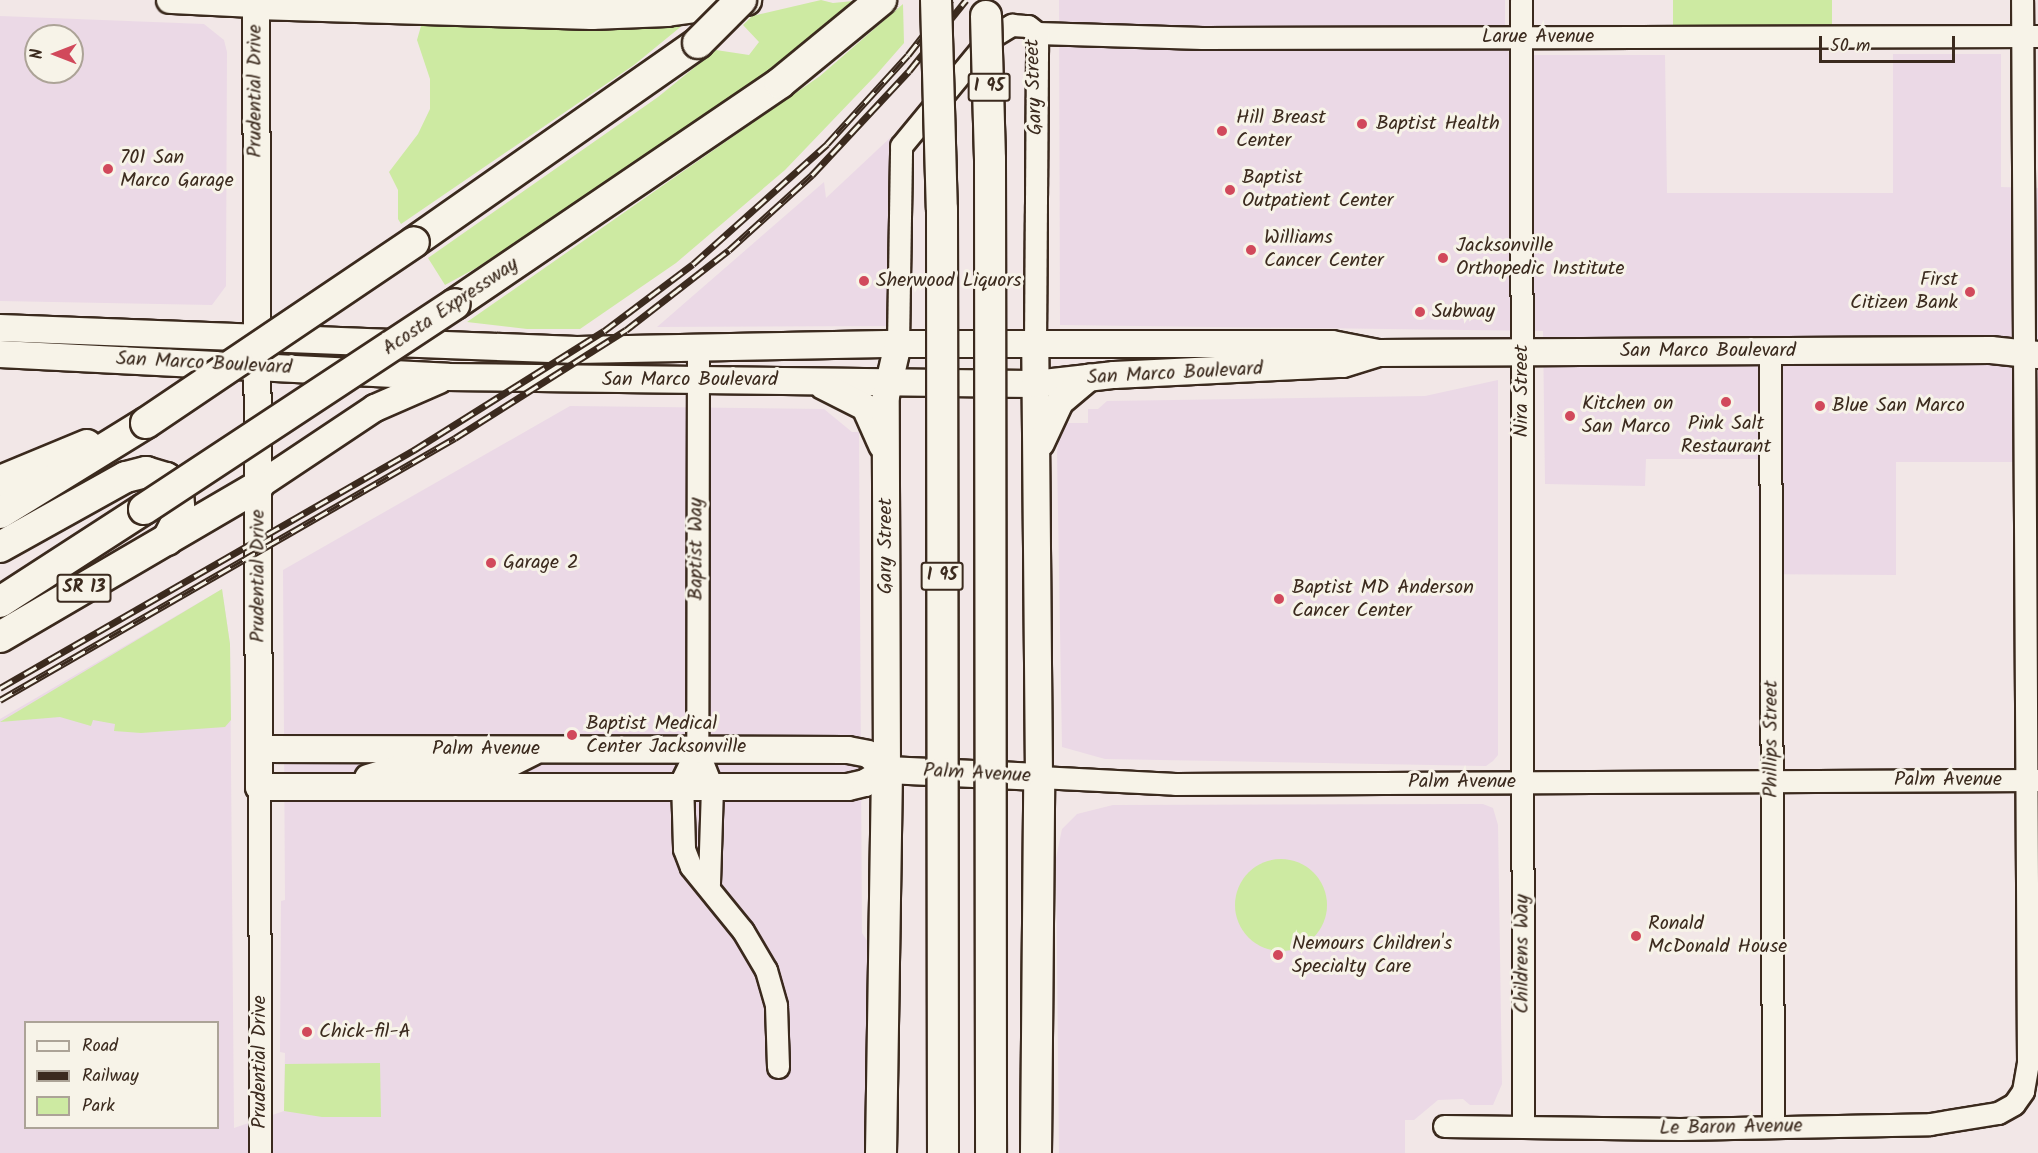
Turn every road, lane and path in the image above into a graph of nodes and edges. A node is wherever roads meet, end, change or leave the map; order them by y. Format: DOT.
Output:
graph roads {
  1 [pos="172,0"];
  2 [pos="741,0"];
  3 [pos="746,0"];
  4 [pos="881,0"];
  5 [pos="936,0"];
  6 [pos="1521,0"];
  7 [pos="2022,0"];
  8 [pos="256,2"];
  9 [pos="986,5"];
  10 [pos="1037,33"];
  11 [pos="2030,36"];
  12 [pos="1521,37"];
  13 [pos="0,328"];
  14 [pos="258,338"];
  15 [pos="1035,343"];
  16 [pos="897,344"];
  17 [pos="698,349"];
  18 [pos="1770,351"];
  19 [pos="1522,352"];
  20 [pos="1377,353"];
  21 [pos="0,354"];
  22 [pos="2031,354"];
  23 [pos="258,366"];
  24 [pos="447,377"];
  25 [pos="1091,378"];
  26 [pos="698,380"];
  27 [pos="808,381"];
  28 [pos="888,383"];
  29 [pos="1035,384"];
  30 [pos="146,423"];
  31 [pos="1036,464"];
  32 [pos="886,469"];
  33 [pos="0,481"];
  34 [pos="258,486"];
  35 [pos="144,509"];
  36 [pos="0,513"];
  37 [pos="167,540"];
  38 [pos="0,547"];
  39 [pos="0,583"];
  40 [pos="0,602"];
  41 [pos="0,637"];
  42 [pos="259,749"];
  43 [pos="536,749"];
  44 [pos="697,749"];
  45 [pos="887,770"];
  46 [pos="1039,777"];
  47 [pos="2032,780"];
  48 [pos="1523,781"];
  49 [pos="1772,781"];
  50 [pos="259,787"];
  51 [pos="356,787"];
  52 [pos="681,787"];
  53 [pos="712,787"];
  54 [pos="709,885"];
  55 [pos="777,1067"];
  56 [pos="1444,1126"];
  57 [pos="1523,1126"];
  58 [pos="1773,1128"];
  59 [pos="260,1153"];
  60 [pos="881,1153"];
  61 [pos="943,1153"];
  62 [pos="991,1153"];
  63 [pos="1036,1153"];
  1 -- 8 [label="main road"];
  2 -- 30 [label="highway, bridge"];
  3 -- 8 [label="highway"];
  4 -- 35 [label="highway, Acosta Expressway, bridge"];
  5 -- 61 [label="highway, I 95, bridge"];
  6 -- 12 [label="street, Nira Street"];
  7 -- 11 [label="street"];
  8 -- 14 [label="main road, Prudential Drive"];
  9 -- 62 [label="highway, I 95, bridge"];
  10 -- 12 [label="street, Larue Avenue"];
  10 -- 15 [label="street, Gary Street"];
  10 -- 16 [label="street, Gary Street"];
  11 -- 12 [label="street, Larue Avenue"];
  11 -- 22 [label="street"];
  12 -- 19 [label="street, Nira Street"];
  13 -- 14 [label="main road, San Marco Boulevard"];
  14 -- 17 [label="main road, San Marco Boulevard"];
  14 -- 23 [label="main road, Prudential Drive"];
  15 -- 16 [label="main road, San Marco Boulevard"];
  15 -- 20 [label="main road, San Marco Boulevard"];
  15 -- 29 [label="main road, Gary Street"];
  16 -- 17 [label="main road, San Marco Boulevard"];
  16 -- 28 [label="main road, Gary Street"];
  17 -- 26 [label="street, Baptist Way"];
  18 -- 19 [label="main road, San Marco Boulevard"];
  18 -- 22 [label="main road, San Marco Boulevard"];
  18 -- 49 [label="street, Phillips Street"];
  19 -- 20 [label="main road, San Marco Boulevard"];
  19 -- 48 [label="street, Nira Street"];
  20 -- 25 [label="main road, San Marco Boulevard"];
  21 -- 23 [label="main road, San Marco Boulevard"];
  22 -- 47 [label="street"];
  23 -- 24 [label="main road, San Marco Boulevard"];
  23 -- 34 [label="main road, Prudential Drive"];
  24 -- 26 [label="main road, San Marco Boulevard"];
  24 -- 34 [label="main road"];
  25 -- 29 [label="main road, San Marco Boulevard"];
  25 -- 31 [label="main road"];
  26 -- 27 [label="main road, San Marco Boulevard"];
  26 -- 44 [label="street, Baptist Way"];
  27 -- 28 [label="main road, San Marco Boulevard"];
  27 -- 32 [label="main road"];
  28 -- 29 [label="main road, San Marco Boulevard"];
  28 -- 32 [label="main road, Gary Street"];
  29 -- 31 [label="main road, Gary Street"];
  30 -- 33 [label="highway"];
  30 -- 36 [label="highway"];
  31 -- 46 [label="main road, Gary Street"];
  32 -- 45 [label="main road, Gary Street"];
  34 -- 37 [label="highway, SR 13"];
  34 -- 42 [label="main road, Prudential Drive"];
  35 -- 39 [label="highway, Acosta Expressway"];
  35 -- 40 [label="highway"];
  37 -- 38 [label="highway"];
  37 -- 41 [label="highway, SR 13"];
  42 -- 43 [label="main road, Palm Avenue"];
  42 -- 50 [label="main road, Prudential Drive"];
  43 -- 44 [label="main road, Palm Avenue"];
  43 -- 51 [label="main road"];
  44 -- 45 [label="main road, Palm Avenue"];
  44 -- 52 [label="street, Baptist Way"];
  44 -- 53 [label="street, Baptist Way"];
  45 -- 46 [label="main road, Palm Avenue"];
  45 -- 53 [label="main road, Palm Avenue"];
  45 -- 60 [label="highway"];
  46 -- 48 [label="street, Palm Avenue"];
  46 -- 63 [label="highway"];
  47 -- 49 [label="street, Palm Avenue"];
  47 -- 58 [label="street, Le Baron Avenue"];
  48 -- 49 [label="street, Palm Avenue"];
  48 -- 57 [label="street, Childrens Way"];
  49 -- 58 [label="street, Phillips Street"];
  50 -- 51 [label="main road, Palm Avenue"];
  50 -- 59 [label="street, Prudential Drive"];
  51 -- 52 [label="main road, Palm Avenue"];
  52 -- 53 [label="main road, Palm Avenue"];
  52 -- 54 [label="street, Baptist Way"];
  53 -- 54 [label="street, Baptist Way"];
  54 -- 55 [label="street, Baptist Way"];
  56 -- 57 [label="street, Le Baron Avenue"];
  57 -- 58 [label="street, Le Baron Avenue"];
}
